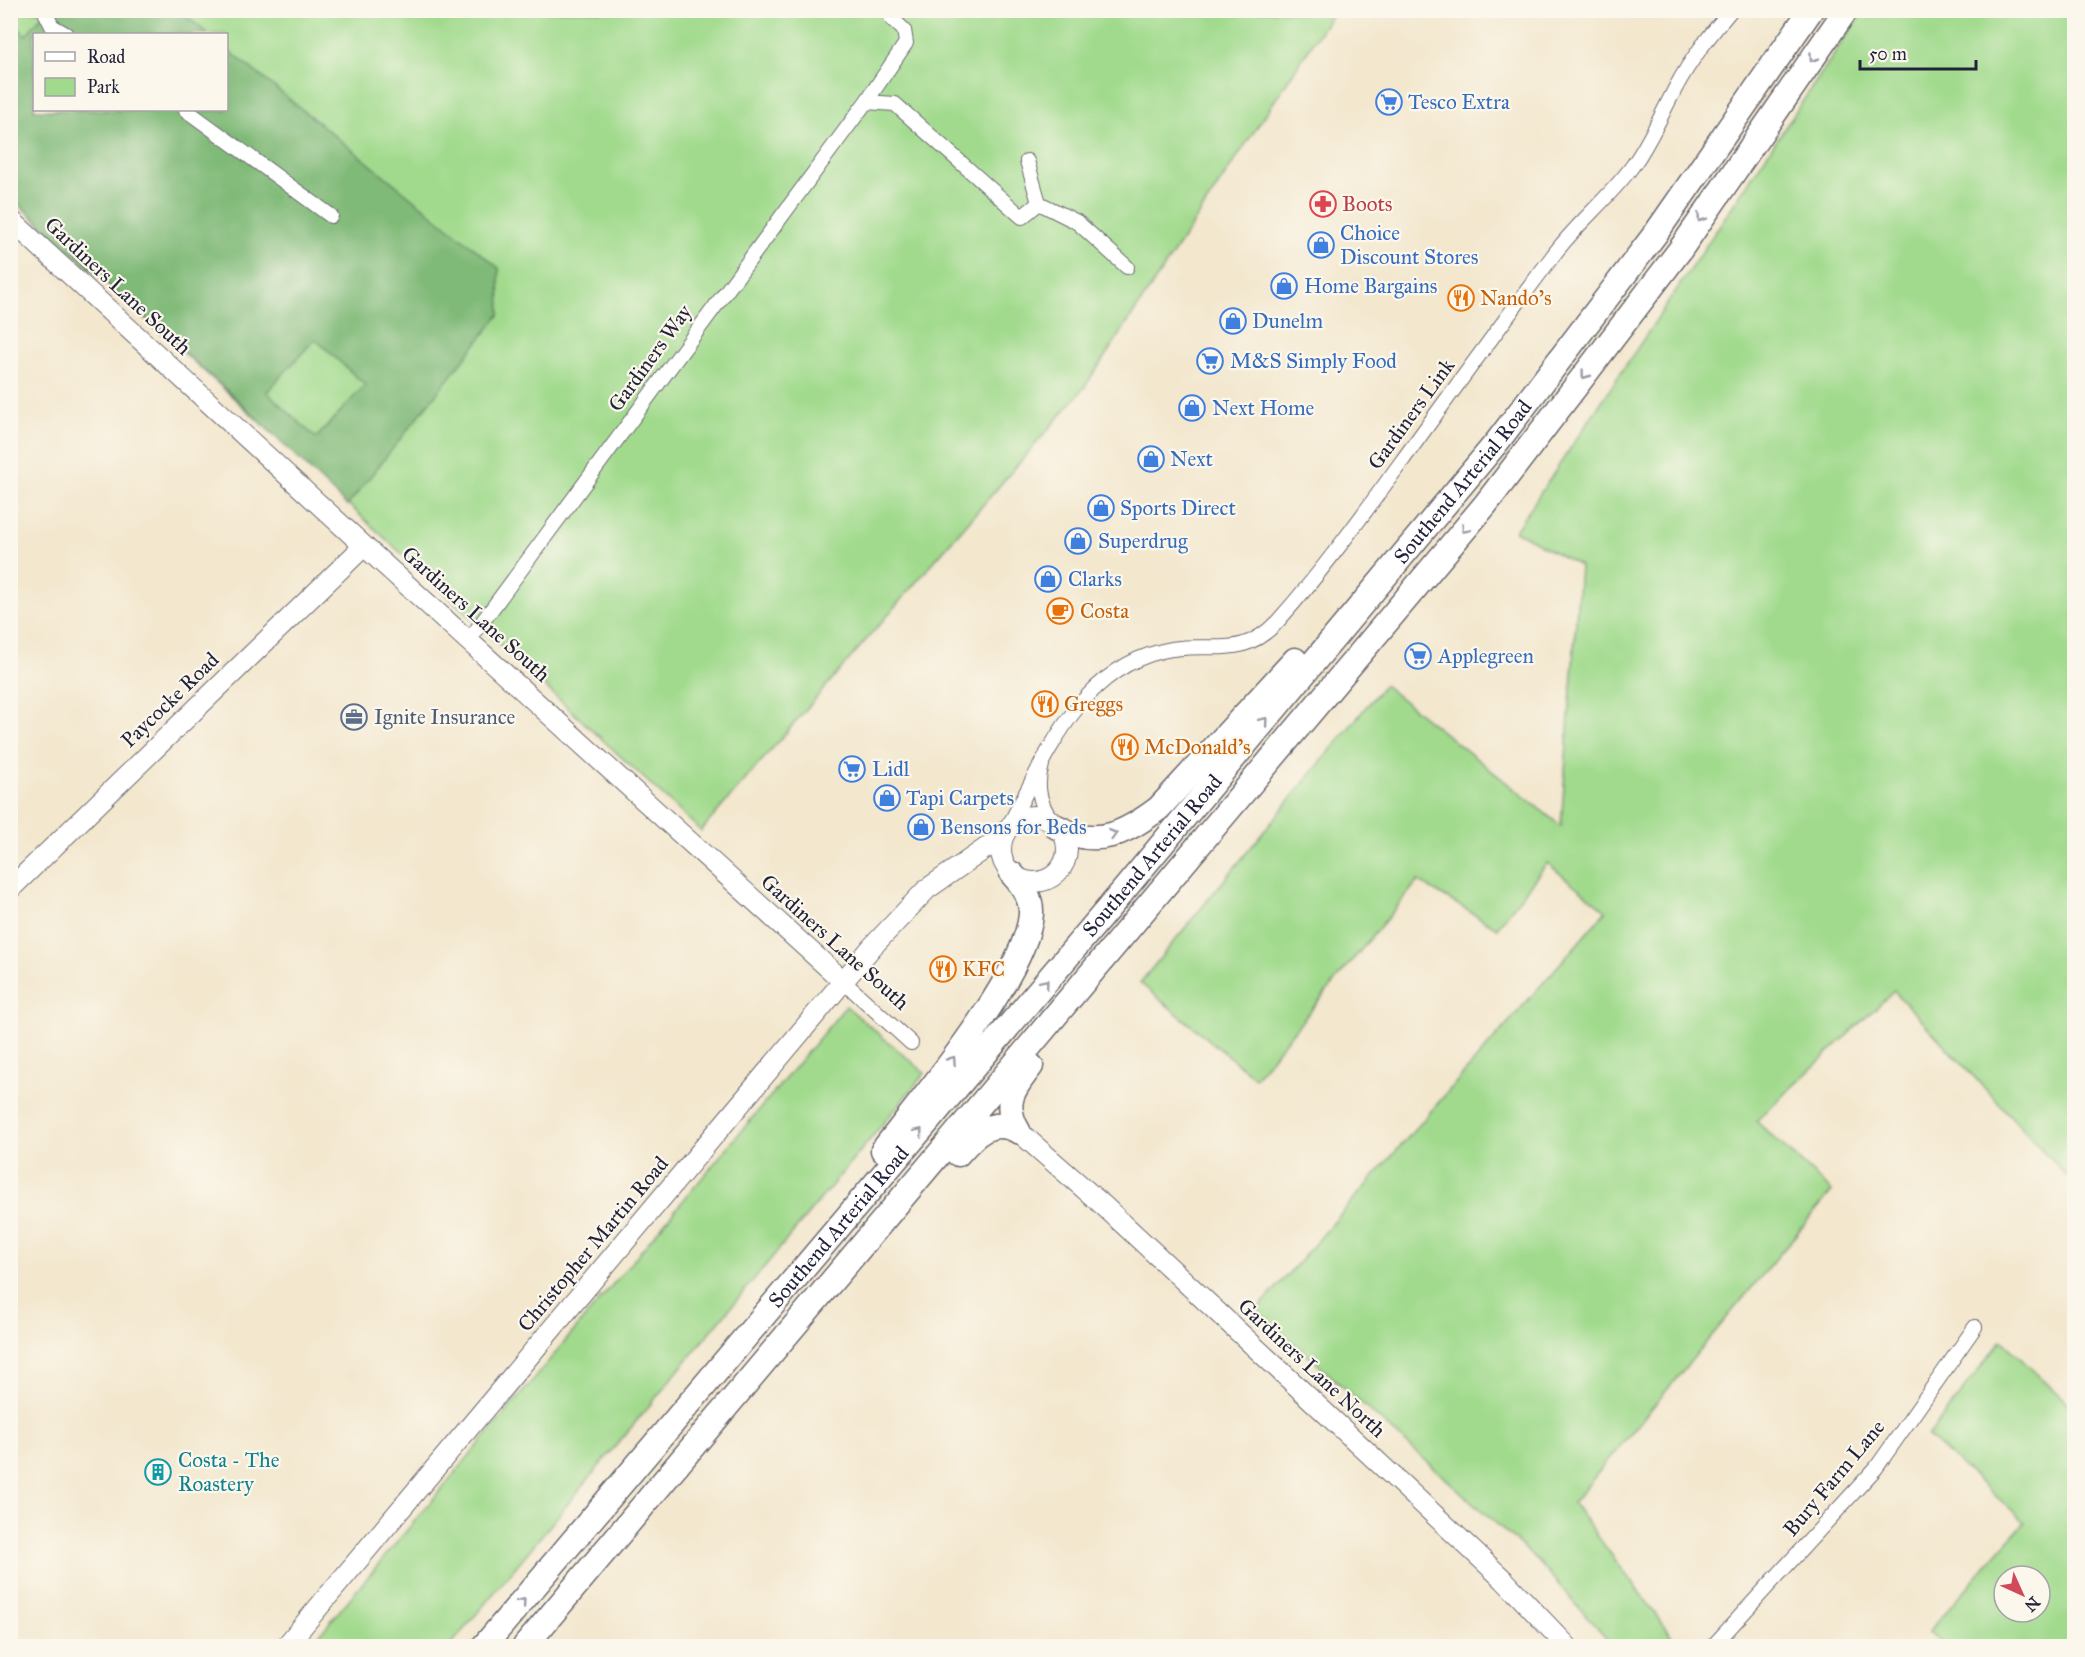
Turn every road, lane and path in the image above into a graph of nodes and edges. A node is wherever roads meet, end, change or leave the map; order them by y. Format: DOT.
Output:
graph roads {
  1 [pos="44,10"];
  2 [pos="1731,10"];
  3 [pos="1811,10"];
  4 [pos="1846,10"];
  5 [pos="891,18"];
  6 [pos="64,33"];
  7 [pos="866,102"];
  8 [pos="187,111"];
  9 [pos="1027,161"];
  10 [pos="1039,203"];
  11 [pos="331,216"];
  12 [pos="10,219"];
  13 [pos="1127,267"];
  14 [pos="1497,442"];
  15 [pos="364,546"];
  16 [pos="469,640"];
  17 [pos="1053,741"];
  18 [pos="1058,827"];
  19 [pos="1007,829"];
  20 [pos="1198,846"];
  21 [pos="1012,874"];
  22 [pos="942,878"];
  23 [pos="10,889"];
  24 [pos="843,981"];
  25 [pos="911,1043"];
  26 [pos="1018,1131"];
  27 [pos="1975,1328"];
  28 [pos="660,1439"];
  29 [pos="683,1459"];
  30 [pos="286,1647"];
  31 [pos="484,1647"];
  32 [pos="525,1647"];
  33 [pos="1567,1647"];
  34 [pos="1713,1647"];
  1 -- 6 [label="street"];
  2 -- 17 [label="street, Gardiners Link"];
  3 -- 14 [label="highway, Southend Arterial Road"];
  4 -- 20 [label="highway, Southend Arterial Road, one-way"];
  5 -- 7 [label="street, Gardiners Way"];
  7 -- 10 [label="street"];
  7 -- 16 [label="street, Gardiners Way"];
  8 -- 11 [label="street"];
  9 -- 10 [label="street"];
  10 -- 13 [label="street"];
  12 -- 15 [label="street, Gardiners Lane South"];
  18 -- 14 [label="highway, one-way"];
  28 -- 14 [label="highway, Southend Arterial Road, one-way"];
  15 -- 16 [label="street, Gardiners Lane South"];
  15 -- 23 [label="street, Paycocke Road"];
  16 -- 24 [label="street, Gardiners Lane South"];
  17 -- 18 [label="street, Gardiners Link"];
  17 -- 19 [label="street, Gardiners Link"];
  18 -- 19 [label="street"];
  18 -- 21 [label="street"];
  19 -- 21 [label="street"];
  19 -- 22 [label="street, Christopher Martin Road"];
  20 -- 26 [label="highway"];
  20 -- 29 [label="highway, Southend Arterial Road"];
  21 -- 22 [label="street, Christopher Martin Road"];
  28 -- 21 [label="highway, one-way"];
  22 -- 24 [label="street, Christopher Martin Road"];
  24 -- 25 [label="street, Gardiners Lane South"];
  24 -- 30 [label="street, Christopher Martin Road"];
  26 -- 29 [label="highway"];
  26 -- 33 [label="street, Gardiners Lane North"];
  27 -- 34 [label="street, Bury Farm Lane"];
  31 -- 28 [label="highway, Southend Arterial Road, one-way"];
  29 -- 32 [label="highway, Southend Arterial Road"];
}
